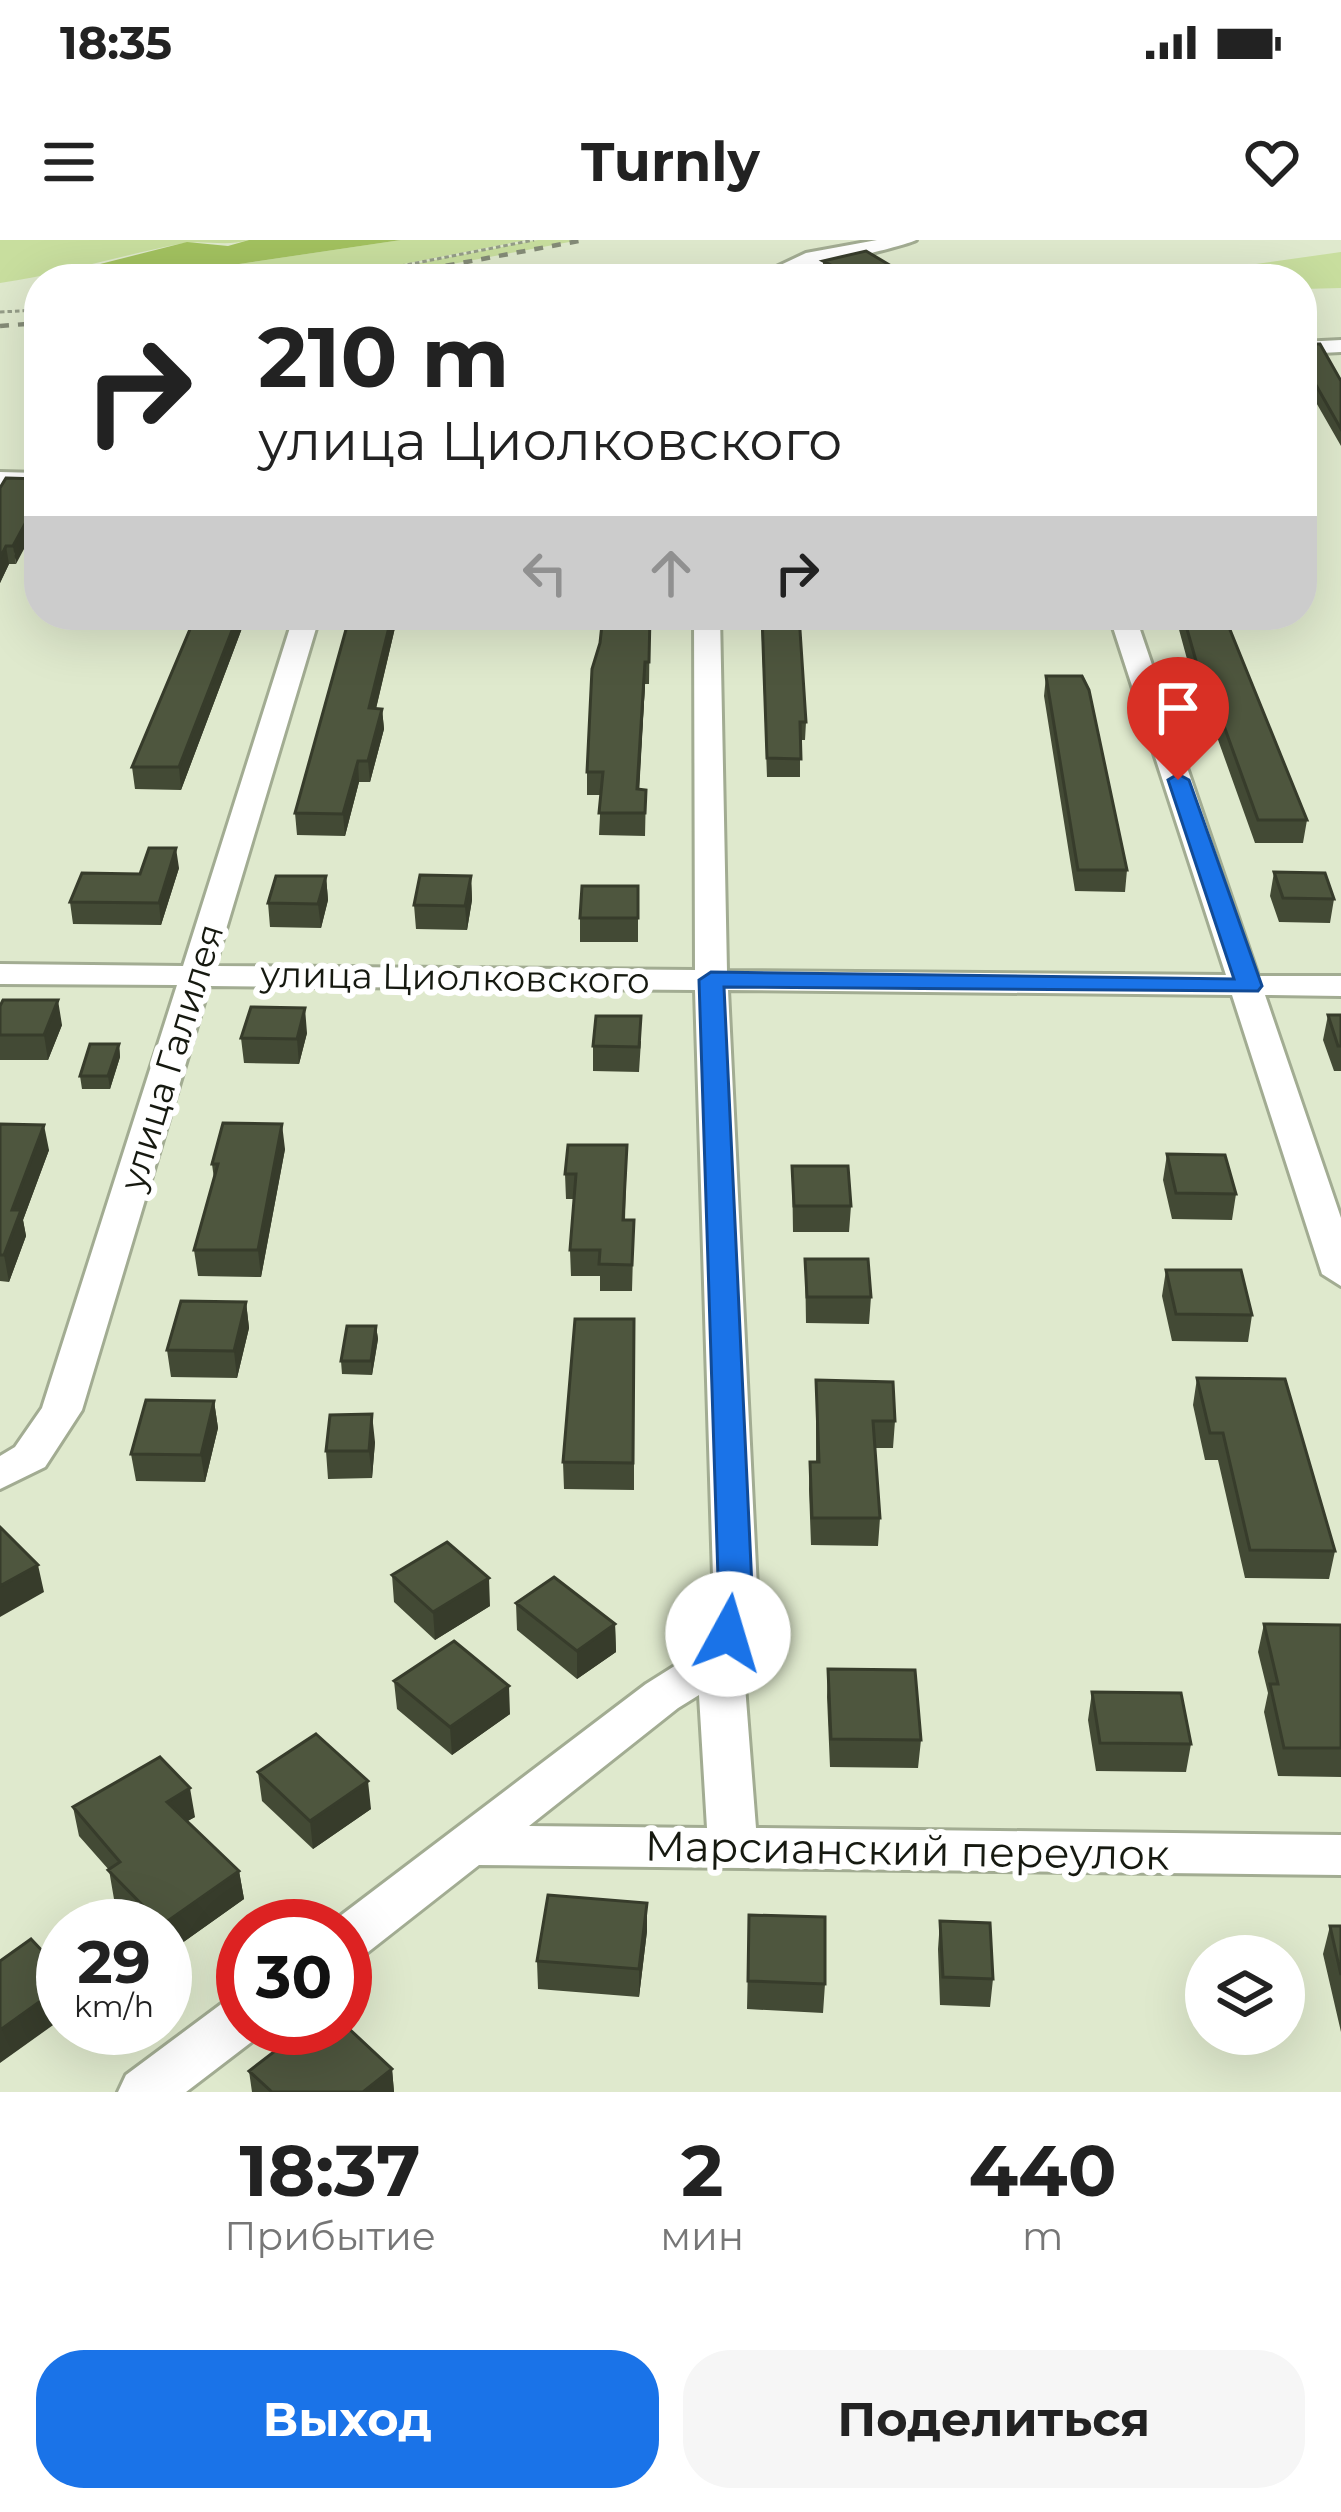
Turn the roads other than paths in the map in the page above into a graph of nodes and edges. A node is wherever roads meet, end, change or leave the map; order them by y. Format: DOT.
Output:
graph roads {
  1 [pos="907,240"];
  2 [pos="793,264"];
  3 [pos="302,630"];
  4 [pos="707,630"];
  5 [pos="1127,630"];
  6 [pos="0,974"];
  7 [pos="197,974"];
  8 [pos="711,980"];
  9 [pos="1249,986"];
  10 [pos="1341,986"];
  11 [pos="1341,1274"];
  12 [pos="0,1475"];
  13 [pos="721,1660"];
  14 [pos="473,1845"];
  15 [pos="733,1848"];
  16 [pos="1341,1855"];
  17 [pos="372,1921"];
  18 [pos="216,2038"];
  19 [pos="145,2092"];
  1 -- 2 [label="street"];
  3 -- 7 [label="street, улица Галилея"];
  4 -- 8 [label="street"];
  5 -- 9 [label="street"];
  6 -- 7 [label="street, улица Циолковского"];
  7 -- 8 [label="street, улица Циолковского"];
  7 -- 12 [label="street, улица Галилея"];
  8 -- 9 [label="street, улица Циолковского"];
  8 -- 13 [label="street"];
  9 -- 10 [label="street, улица Циолковского"];
  9 -- 11 [label="street"];
  13 -- 14 [label="street"];
  13 -- 15 [label="street"];
  14 -- 15 [label="street, Марсианский переулок"];
  14 -- 17 [label="street"];
  15 -- 16 [label="street, Марсианский переулок"];
  18 -- 19 [label="street"];
}
